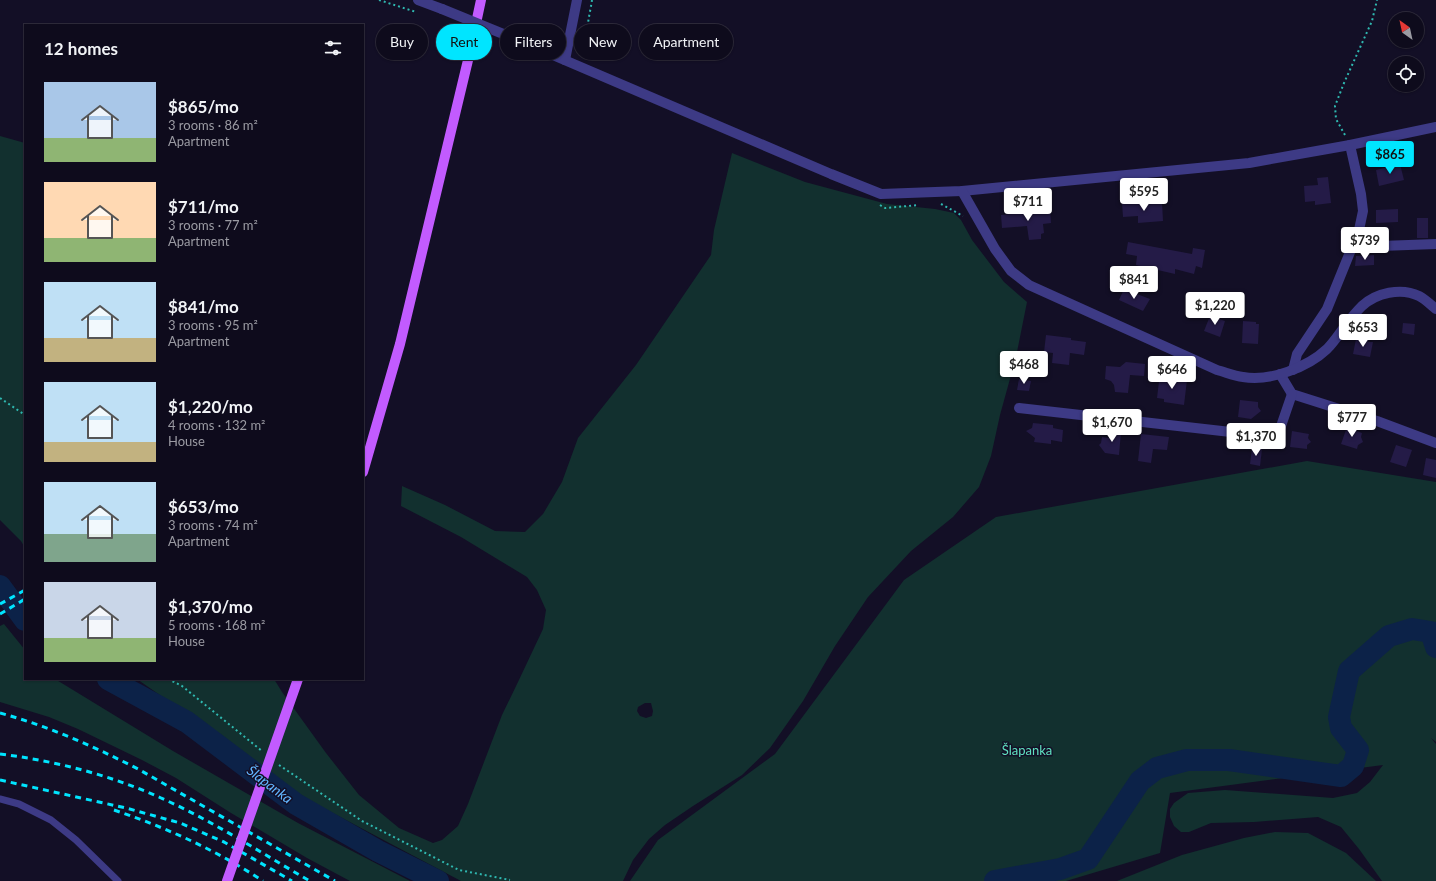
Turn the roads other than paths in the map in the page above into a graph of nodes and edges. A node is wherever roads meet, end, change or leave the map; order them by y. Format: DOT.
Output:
graph roads {
  1 [pos="418,0"];
  2 [pos="481,0"];
  3 [pos="577,0"];
  4 [pos="500,33"];
  5 [pos="566,55"];
  6 [pos="565,60"];
  7 [pos="1436,127"];
  8 [pos="1350,145"];
  9 [pos="962,191"];
  10 [pos="1436,244"];
  11 [pos="1353,248"];
  12 [pos="1436,309"];
  13 [pos="1293,370"];
  14 [pos="1280,374"];
  15 [pos="1292,394"];
  16 [pos="1019,408"];
  17 [pos="1436,443"];
  18 [pos="364,469"];
  19 [pos="298,680"];
  20 [pos="0,799"];
  21 [pos="118,881"];
  22 [pos="227,881"];
  1 -- 4 [label="street, bridge"];
  2 -- 18 [label="main road"];
  3 -- 5 [label="street"];
  6 -- 9 [label="street"];
  7 -- 8 [label="street"];
  8 -- 9 [label="street"];
  8 -- 11 [label="street"];
  9 -- 14 [label="street"];
  10 -- 11 [label="street"];
  11 -- 13 [label="street"];
  12 -- 13 [label="street"];
  13 -- 14 [label="street"];
  14 -- 15 [label="street"];
  15 -- 16 [label="street"];
  15 -- 17 [label="street"];
  19 -- 22 [label="main road, bridge"];
  20 -- 21 [label="lane"];
}
